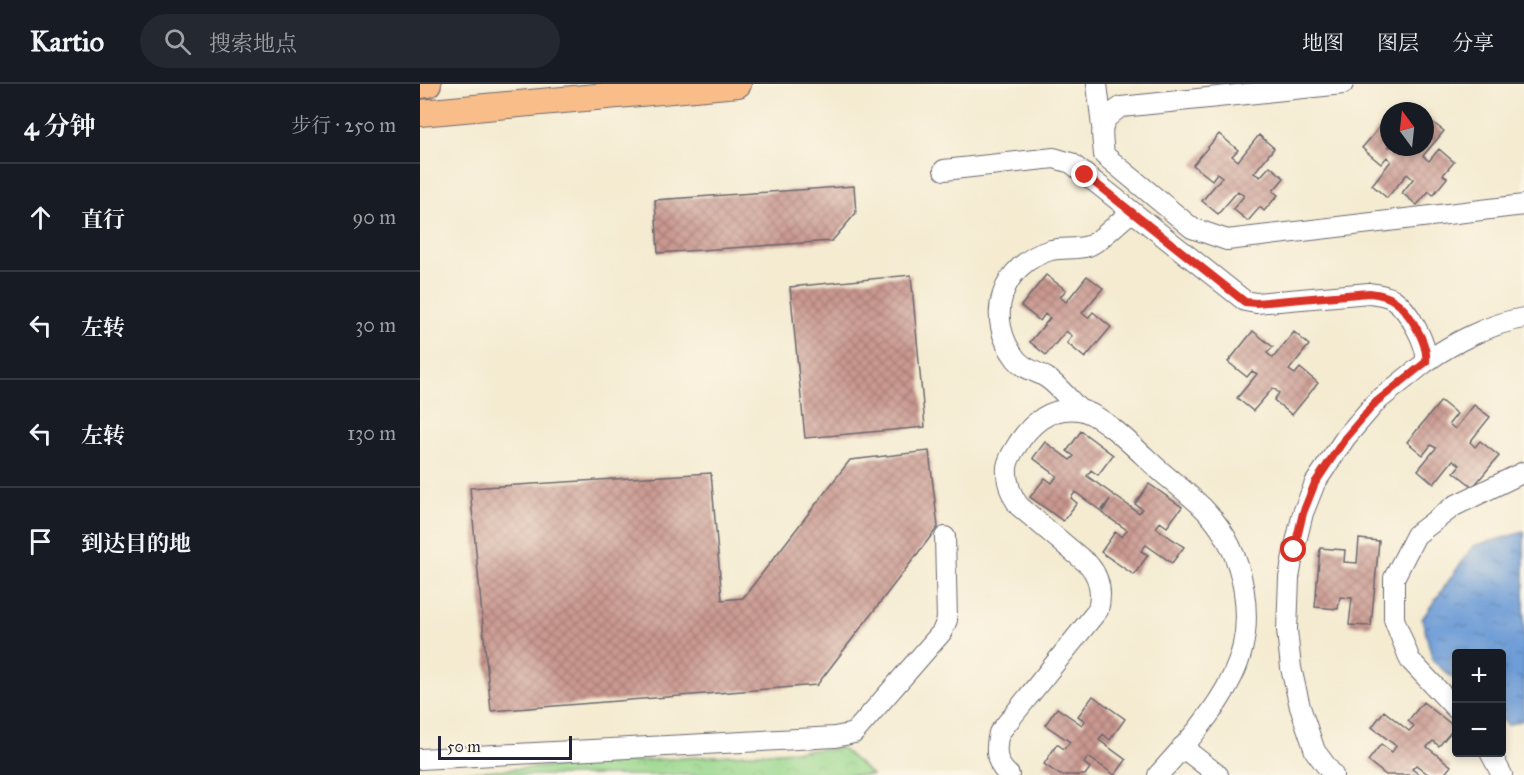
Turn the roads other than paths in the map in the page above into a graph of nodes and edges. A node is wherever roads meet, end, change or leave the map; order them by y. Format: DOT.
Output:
graph roads {
  1 [pos="428,84"];
  2 [pos="738,84"];
  3 [pos="1097,84"];
  4 [pos="1343,84"];
  5 [pos="420,85"];
  6 [pos="420,113"];
  7 [pos="1102,127"];
  8 [pos="1104,155"];
  9 [pos="944,170"];
  10 [pos="1085,175"];
  11 [pos="1524,205"];
  12 [pos="1131,212"];
  13 [pos="1524,318"];
  14 [pos="1423,342"];
  15 [pos="1449,347"];
  16 [pos="1426,362"];
  17 [pos="1080,410"];
  18 [pos="1524,472"];
  19 [pos="945,537"];
  20 [pos="1452,705"];
  21 [pos="1182,747"];
  22 [pos="1492,757"];
  23 [pos="420,759"];
  24 [pos="1009,775"];
  25 [pos="1158,775"];
  26 [pos="1218,775"];
  27 [pos="1333,775"];
  28 [pos="1502,775"];
  1 -- 5 [label="main road"];
  2 -- 6 [label="main road"];
  3 -- 7 [label="lane"];
  4 -- 7 [label="lane"];
  7 -- 8 [label="lane"];
  8 -- 10 [label="lane"];
  8 -- 11 [label="lane"];
  9 -- 10 [label="lane"];
  10 -- 12 [label="lane"];
  12 -- 14 [label="lane"];
  12 -- 17 [label="lane"];
  13 -- 15 [label="lane"];
  14 -- 15 [label="lane"];
  14 -- 16 [label="lane"];
  15 -- 16 [label="lane"];
  16 -- 27 [label="lane"];
  17 -- 21 [label="lane"];
  17 -- 24 [label="lane"];
  18 -- 20 [label="lane"];
  19 -- 23 [label="lane"];
  21 -- 25 [label="lane"];
  21 -- 26 [label="lane"];
  22 -- 28 [label="lane"];
}
